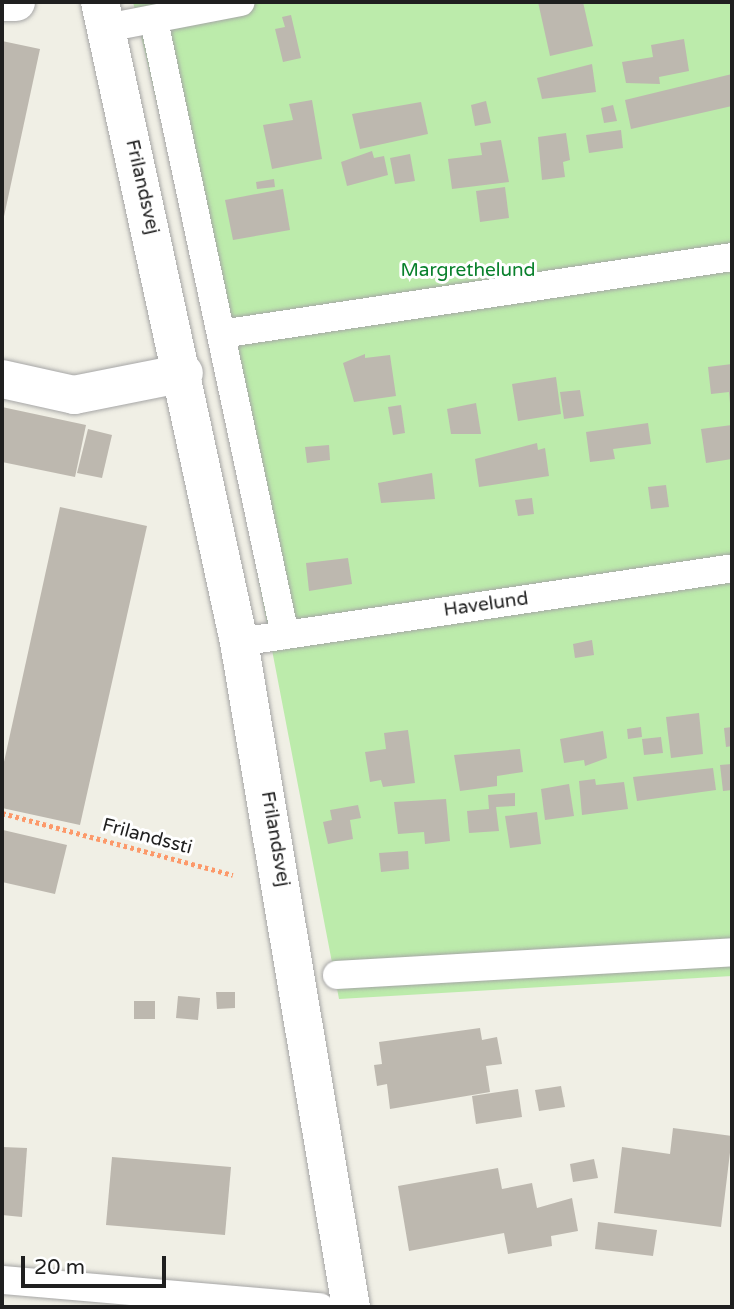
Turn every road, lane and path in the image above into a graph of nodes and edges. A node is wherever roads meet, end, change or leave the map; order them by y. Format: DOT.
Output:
graph roads {
  1 [pos="2,2"];
  2 [pos="16,2"];
  3 [pos="241,2"];
  4 [pos="103,15"];
  5 [pos="155,21"];
  6 [pos="732,257"];
  7 [pos="221,334"];
  8 [pos="184,373"];
  9 [pos="2,379"];
  10 [pos="732,568"];
  11 [pos="285,635"];
  12 [pos="239,642"];
  13 [pos="2,813"];
  14 [pos="285,889"];
  15 [pos="732,952"];
  16 [pos="337,975"];
  17 [pos="2,1280"];
  18 [pos="320,1307"];
  19 [pos="351,1307"];
  1 -- 2 [label="street"];
  3 -- 5 [label="lane"];
  4 -- 5 [label="lane"];
  4 -- 8 [label="street, Frilandsvej"];
  5 -- 7 [label="lane"];
  6 -- 7 [label="lane"];
  7 -- 11 [label="lane"];
  8 -- 9 [label="street"];
  8 -- 12 [label="street, Frilandsvej"];
  10 -- 11 [label="lane, Havelund"];
  11 -- 12 [label="lane, Havelund"];
  12 -- 14 [label="street, Frilandsvej"];
  13 -- 14 [label="path, Frilandssti"];
  14 -- 19 [label="street, Frilandsvej"];
  15 -- 16 [label="lane"];
  17 -- 18 [label="lane"];
}
